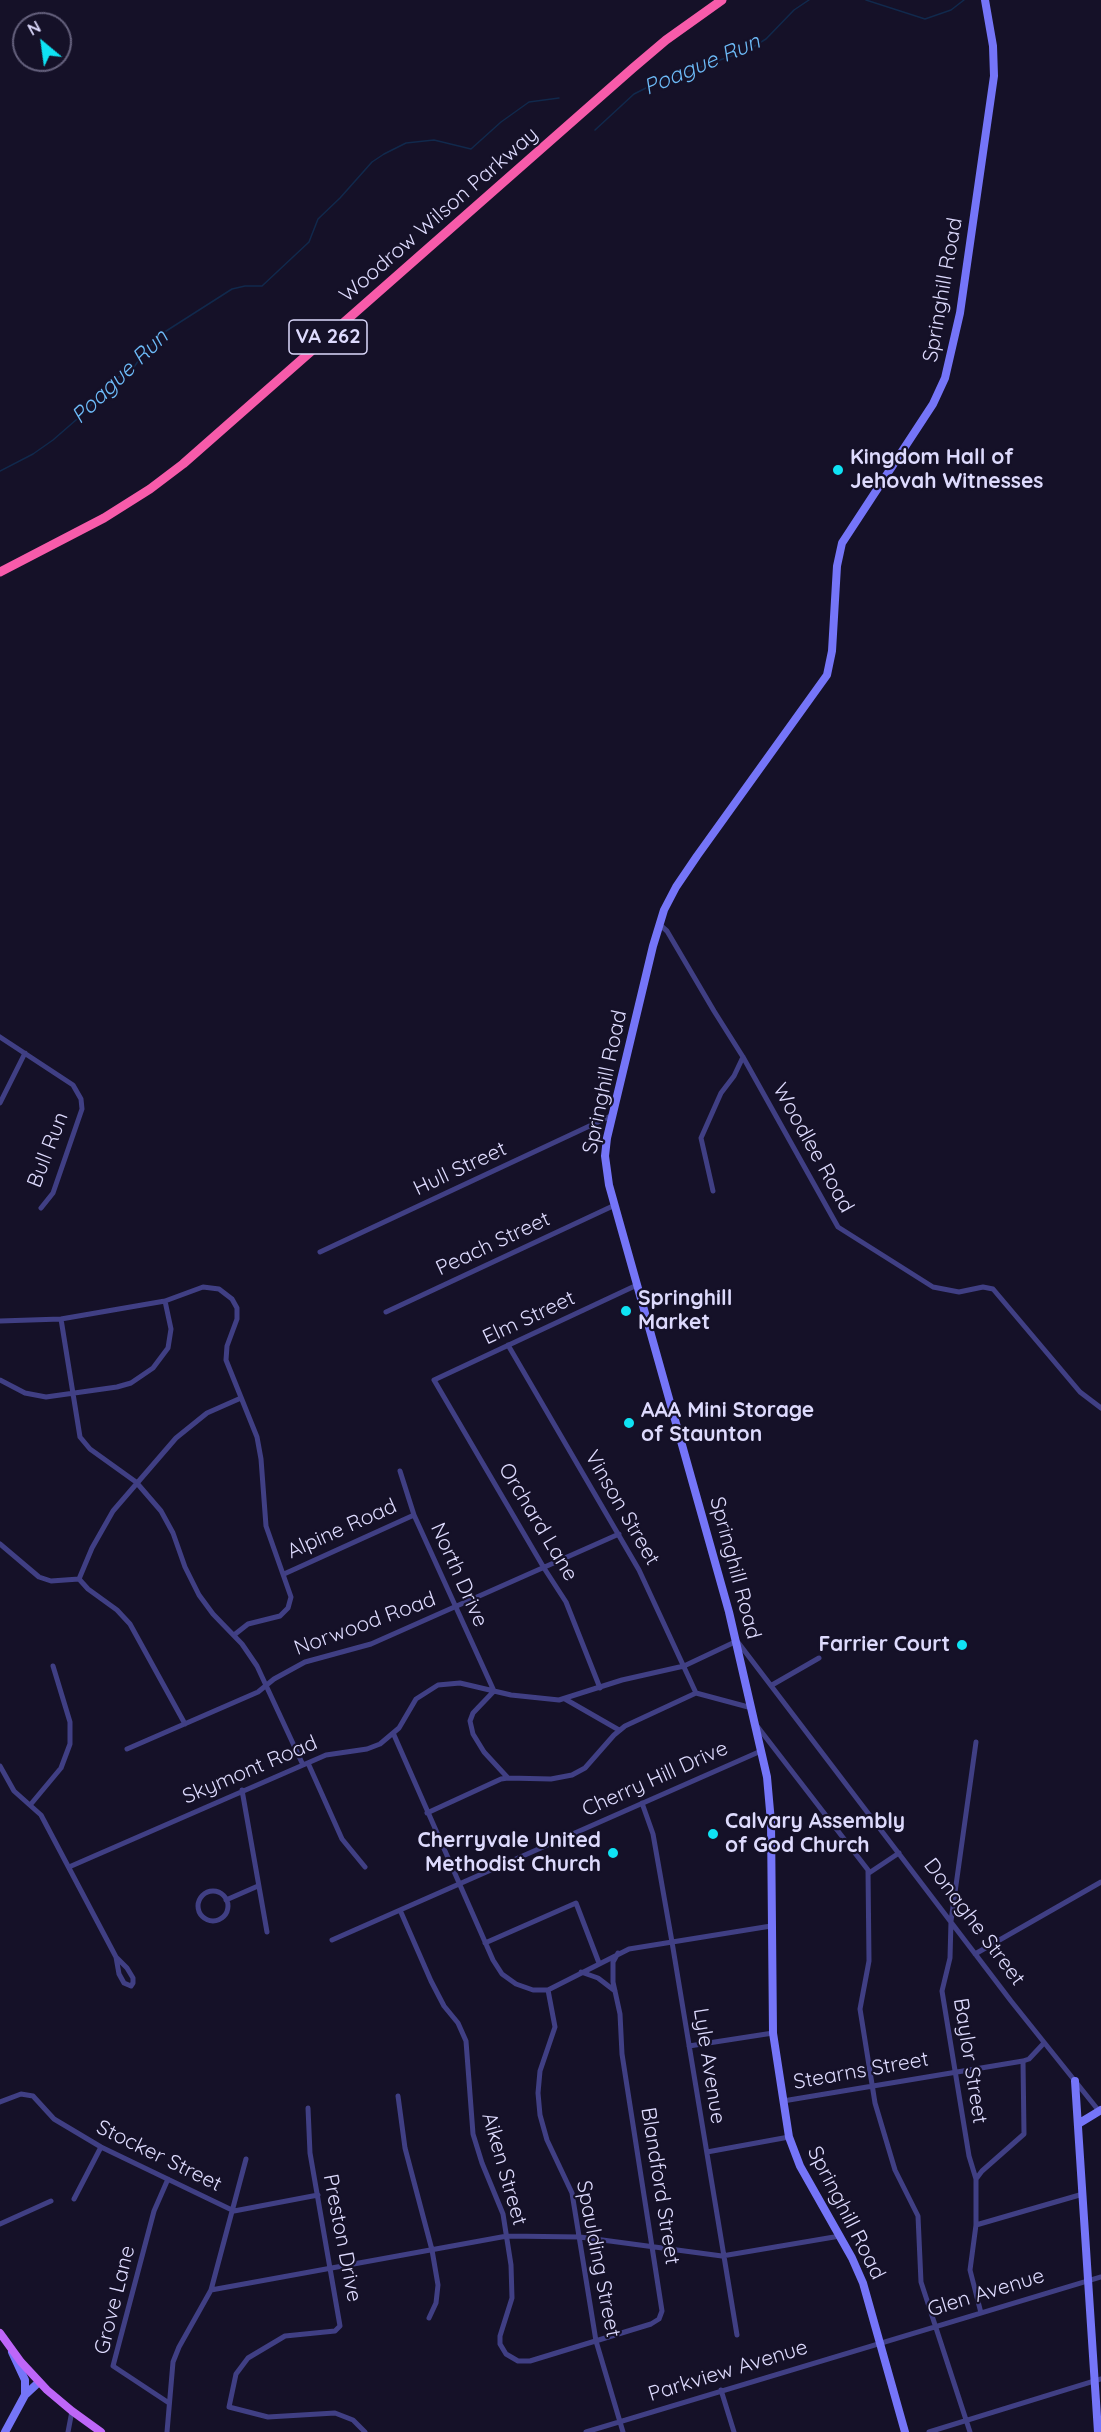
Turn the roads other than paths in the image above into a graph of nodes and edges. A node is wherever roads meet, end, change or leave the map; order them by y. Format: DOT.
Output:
graph roads {
  1 [pos="722,0"];
  2 [pos="985,0"];
  3 [pos="0,572"];
  4 [pos="659,924"];
  5 [pos="0,1037"];
  6 [pos="25,1053"];
  7 [pos="743,1057"];
  8 [pos="0,1103"];
  9 [pos="613,1115"];
  10 [pos="713,1191"];
  11 [pos="615,1205"];
  12 [pos="41,1208"];
  13 [pos="320,1252"];
  14 [pos="637,1286"];
  15 [pos="165,1301"];
  16 [pos="386,1312"];
  17 [pos="61,1319"];
  18 [pos="0,1321"];
  19 [pos="508,1345"];
  20 [pos="0,1380"];
  21 [pos="434,1380"];
  22 [pos="73,1394"];
  23 [pos="241,1398"];
  24 [pos="1101,1408"];
  25 [pos="400,1471"];
  26 [pos="136,1482"];
  27 [pos="414,1515"];
  28 [pos="618,1534"];
  29 [pos="0,1544"];
  30 [pos="544,1568"];
  31 [pos="284,1574"];
  32 [pos="80,1579"];
  33 [pos="455,1608"];
  34 [pos="234,1635"];
  35 [pos="737,1641"];
  36 [pos="819,1658"];
  37 [pos="53,1666"];
  38 [pos="684,1666"];
  39 [pos="772,1685"];
  40 [pos="266,1686"];
  41 [pos="600,1688"];
  42 [pos="494,1691"];
  43 [pos="696,1693"];
  44 [pos="565,1699"];
  45 [pos="752,1708"];
  46 [pos="185,1724"];
  47 [pos="755,1724"];
  48 [pos="619,1730"];
  49 [pos="394,1735"];
  50 [pos="976,1742"];
  51 [pos="127,1749"];
  52 [pos="761,1751"];
  53 [pos="306,1764"];
  54 [pos="0,1766"];
  55 [pos="508,1778"];
  56 [pos="242,1791"];
  57 [pos="642,1803"];
  58 [pos="31,1804"];
  59 [pos="427,1813"];
  60 [pos="899,1852"];
  61 [pos="69,1867"];
  62 [pos="365,1867"];
  63 [pos="869,1873"];
  64 [pos="1101,1882"];
  65 [pos="459,1884"];
  66 [pos="258,1886"];
  67 [pos="226,1900"];
  68 [pos="400,1910"];
  69 [pos="951,1921"];
  70 [pos="771,1926"];
  71 [pos="267,1932"];
  72 [pos="332,1940"];
  73 [pos="485,1942"];
  74 [pos="672,1942"];
  75 [pos="618,1953"];
  76 [pos="975,1954"];
  77 [pos="116,1957"];
  78 [pos="599,1963"];
  79 [pos="581,1972"];
  80 [pos="548,1990"];
  81 [pos="615,1991"];
  82 [pos="773,2033"];
  83 [pos="1044,2043"];
  84 [pos="689,2046"];
  85 [pos="1023,2061"];
  86 [pos="955,2072"];
  87 [pos="1075,2081"];
  88 [pos="873,2086"];
  89 [pos="398,2096"];
  90 [pos="783,2101"];
  91 [pos="0,2102"];
  92 [pos="308,2108"];
  93 [pos="1100,2111"];
  94 [pos="1078,2124"];
  95 [pos="789,2137"];
  96 [pos="100,2147"];
  97 [pos="707,2152"];
  98 [pos="246,2158"];
  99 [pos="168,2179"];
  100 [pos="976,2179"];
  101 [pos="1083,2194"];
  102 [pos="318,2195"];
  103 [pos="75,2199"];
  104 [pos="51,2200"];
  105 [pos="234,2211"];
  106 [pos="0,2224"];
  107 [pos="976,2225"];
  108 [pos="507,2236"];
  109 [pos="840,2236"];
  110 [pos="580,2237"];
  111 [pos="653,2246"];
  112 [pos="432,2250"];
  113 [pos="722,2256"];
  114 [pos="331,2269"];
  115 [pos="1101,2277"];
  116 [pos="1088,2279"];
  117 [pos="212,2290"];
  118 [pos="981,2313"];
  119 [pos="429,2318"];
  120 [pos="935,2326"];
  121 [pos="0,2332"];
  122 [pos="736,2335"];
  123 [pos="596,2341"];
  124 [pos="8,2343"];
  125 [pos="880,2343"];
  126 [pos="1098,2379"];
  127 [pos="39,2382"];
  128 [pos="721,2390"];
  129 [pos="25,2395"];
  130 [pos="169,2403"];
  131 [pos="72,2412"];
  132 [pos="966,2420"];
  133 [pos="620,2421"];
  134 [pos="5,2432"];
  135 [pos="68,2432"];
  136 [pos="101,2432"];
  137 [pos="167,2432"];
  138 [pos="365,2432"];
  139 [pos="586,2432"];
  140 [pos="623,2432"];
  141 [pos="734,2432"];
  142 [pos="905,2432"];
  143 [pos="929,2432"];
  144 [pos="970,2432"];
  145 [pos="1098,2432"];
  1 -- 3 [label="highway, Woodrow Wilson Parkway / VA 262"];
  2 -- 4 [label="street, Springhill Road"];
  4 -- 7 [label="street, Woodlee Road"];
  4 -- 9 [label="street, Springhill Road"];
  5 -- 6 [label="street, Bull Run"];
  6 -- 8 [label="street"];
  6 -- 12 [label="street, Bull Run"];
  7 -- 10 [label="street"];
  7 -- 24 [label="street, Woodlee Road"];
  9 -- 11 [label="street, Springhill Road"];
  9 -- 13 [label="street, Hull Street"];
  11 -- 14 [label="street, Springhill Road"];
  11 -- 16 [label="street, Peach Street"];
  14 -- 19 [label="street, Elm Street"];
  14 -- 35 [label="street, Springhill Road"];
  15 -- 17 [label="street"];
  15 -- 22 [label="street"];
  15 -- 23 [label="street"];
  17 -- 18 [label="street"];
  17 -- 22 [label="street"];
  19 -- 21 [label="street, Elm Street"];
  19 -- 28 [label="street, Vinson Street"];
  20 -- 22 [label="street"];
  21 -- 30 [label="street, Orchard Lane"];
  22 -- 26 [label="street"];
  23 -- 26 [label="street"];
  23 -- 31 [label="street"];
  25 -- 27 [label="street, North Drive"];
  26 -- 32 [label="street"];
  26 -- 34 [label="street"];
  27 -- 31 [label="street, Alpine Road"];
  27 -- 33 [label="street, North Drive"];
  28 -- 30 [label="street, Norwood Road"];
  28 -- 38 [label="street, Vinson Street"];
  29 -- 32 [label="street"];
  30 -- 33 [label="street, Norwood Road"];
  30 -- 41 [label="street, Orchard Lane"];
  31 -- 34 [label="street"];
  32 -- 46 [label="street"];
  33 -- 40 [label="street, Norwood Road"];
  33 -- 42 [label="street, North Drive"];
  34 -- 40 [label="street"];
  35 -- 38 [label="street"];
  35 -- 39 [label="street, Donaghe Street"];
  35 -- 45 [label="street, Springhill Road"];
  36 -- 39 [label="street"];
  37 -- 58 [label="street"];
  38 -- 41 [label="street"];
  38 -- 43 [label="street, Vinson Street"];
  39 -- 60 [label="street, Donaghe Street"];
  40 -- 46 [label="street, Norwood Road"];
  40 -- 53 [label="street"];
  41 -- 44 [label="street"];
  42 -- 44 [label="street"];
  42 -- 49 [label="street"];
  42 -- 55 [label="street"];
  43 -- 45 [label="street"];
  43 -- 48 [label="street"];
  44 -- 48 [label="street"];
  45 -- 47 [label="street, Springhill Road"];
  46 -- 51 [label="street, Norwood Road"];
  47 -- 52 [label="street, Springhill Road"];
  47 -- 63 [label="street"];
  48 -- 55 [label="street"];
  49 -- 53 [label="street, Skymont Road"];
  49 -- 59 [label="street"];
  50 -- 69 [label="street, Baylor Street"];
  52 -- 57 [label="street, Cherry Hill Drive"];
  52 -- 70 [label="street, Springhill Road"];
  53 -- 56 [label="street, Skymont Road"];
  53 -- 62 [label="street"];
  54 -- 58 [label="street"];
  55 -- 59 [label="street"];
  56 -- 61 [label="street, Skymont Road"];
  56 -- 66 [label="street"];
  57 -- 65 [label="street, Cherry Hill Drive"];
  57 -- 74 [label="street, Lyle Avenue"];
  58 -- 61 [label="street"];
  59 -- 65 [label="street"];
  60 -- 63 [label="street"];
  60 -- 69 [label="street, Donaghe Street"];
  61 -- 77 [label="street"];
  63 -- 88 [label="street"];
  64 -- 76 [label="street"];
  65 -- 68 [label="street, Cherry Hill Drive"];
  65 -- 73 [label="street"];
  66 -- 67 [label="street"];
  66 -- 71 [label="street"];
  67 -- 67 [label="street"];
  68 -- 72 [label="street, Cherry Hill Drive"];
  68 -- 108 [label="street, Aiken Street"];
  69 -- 76 [label="street, Donaghe Street"];
  69 -- 86 [label="street, Baylor Street"];
  70 -- 74 [label="street"];
  70 -- 82 [label="street, Springhill Road"];
  73 -- 78 [label="street"];
  73 -- 80 [label="street"];
  74 -- 75 [label="street"];
  74 -- 84 [label="street, Lyle Avenue"];
  75 -- 78 [label="street"];
  75 -- 81 [label="street, Blandford Street"];
  76 -- 83 [label="street, Donaghe Street"];
  77 -- 77 [label="street"];
  78 -- 79 [label="street"];
  79 -- 80 [label="street"];
  79 -- 81 [label="street"];
  80 -- 110 [label="street, Spaulding Street"];
  81 -- 111 [label="street, Blandford Street"];
  82 -- 84 [label="street"];
  82 -- 90 [label="street, Springhill Road"];
  83 -- 85 [label="street"];
  83 -- 87 [label="street, Donaghe Street"];
  84 -- 97 [label="street, Lyle Avenue"];
  85 -- 86 [label="street, Stearns Street"];
  85 -- 100 [label="street"];
  86 -- 88 [label="street, Stearns Street"];
  86 -- 100 [label="street, Baylor Street"];
  87 -- 93 [label="street, Donaghe Street"];
  87 -- 94 [label="street"];
  88 -- 90 [label="street, Stearns Street"];
  88 -- 120 [label="street"];
  89 -- 112 [label="street"];
  90 -- 95 [label="street, Springhill Road"];
  91 -- 96 [label="street, Stocker Street"];
  92 -- 102 [label="street, Preston Drive"];
  93 -- 94 [label="street"];
  94 -- 101 [label="street"];
  95 -- 97 [label="street"];
  95 -- 109 [label="street, Springhill Road"];
  96 -- 99 [label="street, Stocker Street"];
  96 -- 103 [label="street"];
  97 -- 113 [label="street, Lyle Avenue"];
  98 -- 105 [label="street"];
  99 -- 105 [label="street, Stocker Street"];
  99 -- 130 [label="street, Grove Lane"];
  100 -- 107 [label="street, Baylor Street"];
  101 -- 107 [label="street"];
  101 -- 116 [label="street"];
  102 -- 105 [label="street, Stocker Street"];
  102 -- 114 [label="street, Preston Drive"];
  104 -- 106 [label="street"];
  105 -- 117 [label="street"];
  107 -- 118 [label="street, Baylor Street"];
  108 -- 110 [label="street"];
  108 -- 112 [label="street"];
  108 -- 123 [label="street, Aiken Street"];
  109 -- 113 [label="street"];
  109 -- 125 [label="street, Springhill Road"];
  110 -- 111 [label="street"];
  110 -- 123 [label="street, Spaulding Street"];
  111 -- 113 [label="street"];
  111 -- 123 [label="street, Blandford Street"];
  112 -- 114 [label="street"];
  112 -- 119 [label="street"];
  113 -- 122 [label="street, Lyle Avenue"];
  114 -- 117 [label="street"];
  114 -- 138 [label="street, Preston Drive"];
  115 -- 116 [label="street, Glen Avenue"];
  116 -- 118 [label="street, Glen Avenue"];
  116 -- 126 [label="street"];
  117 -- 130 [label="street"];
  118 -- 120 [label="street, Glen Avenue"];
  120 -- 125 [label="street, Glen Avenue"];
  120 -- 132 [label="street"];
  121 -- 124 [label="main road"];
  123 -- 133 [label="street, Spaulding Street"];
  124 -- 127 [label="main road"];
  124 -- 129 [label="street"];
  125 -- 128 [label="street, Parkview Avenue"];
  125 -- 142 [label="street, Springhill Road"];
  126 -- 132 [label="street"];
  126 -- 145 [label="street"];
  127 -- 129 [label="street"];
  127 -- 131 [label="main road"];
  128 -- 133 [label="street, Parkview Avenue"];
  128 -- 141 [label="street"];
  129 -- 134 [label="street"];
  130 -- 137 [label="street"];
  131 -- 135 [label="street"];
  131 -- 136 [label="main road"];
  132 -- 143 [label="street"];
  132 -- 144 [label="street"];
  133 -- 139 [label="street, Parkview Avenue"];
  133 -- 140 [label="street, Spaulding Street"];
}
